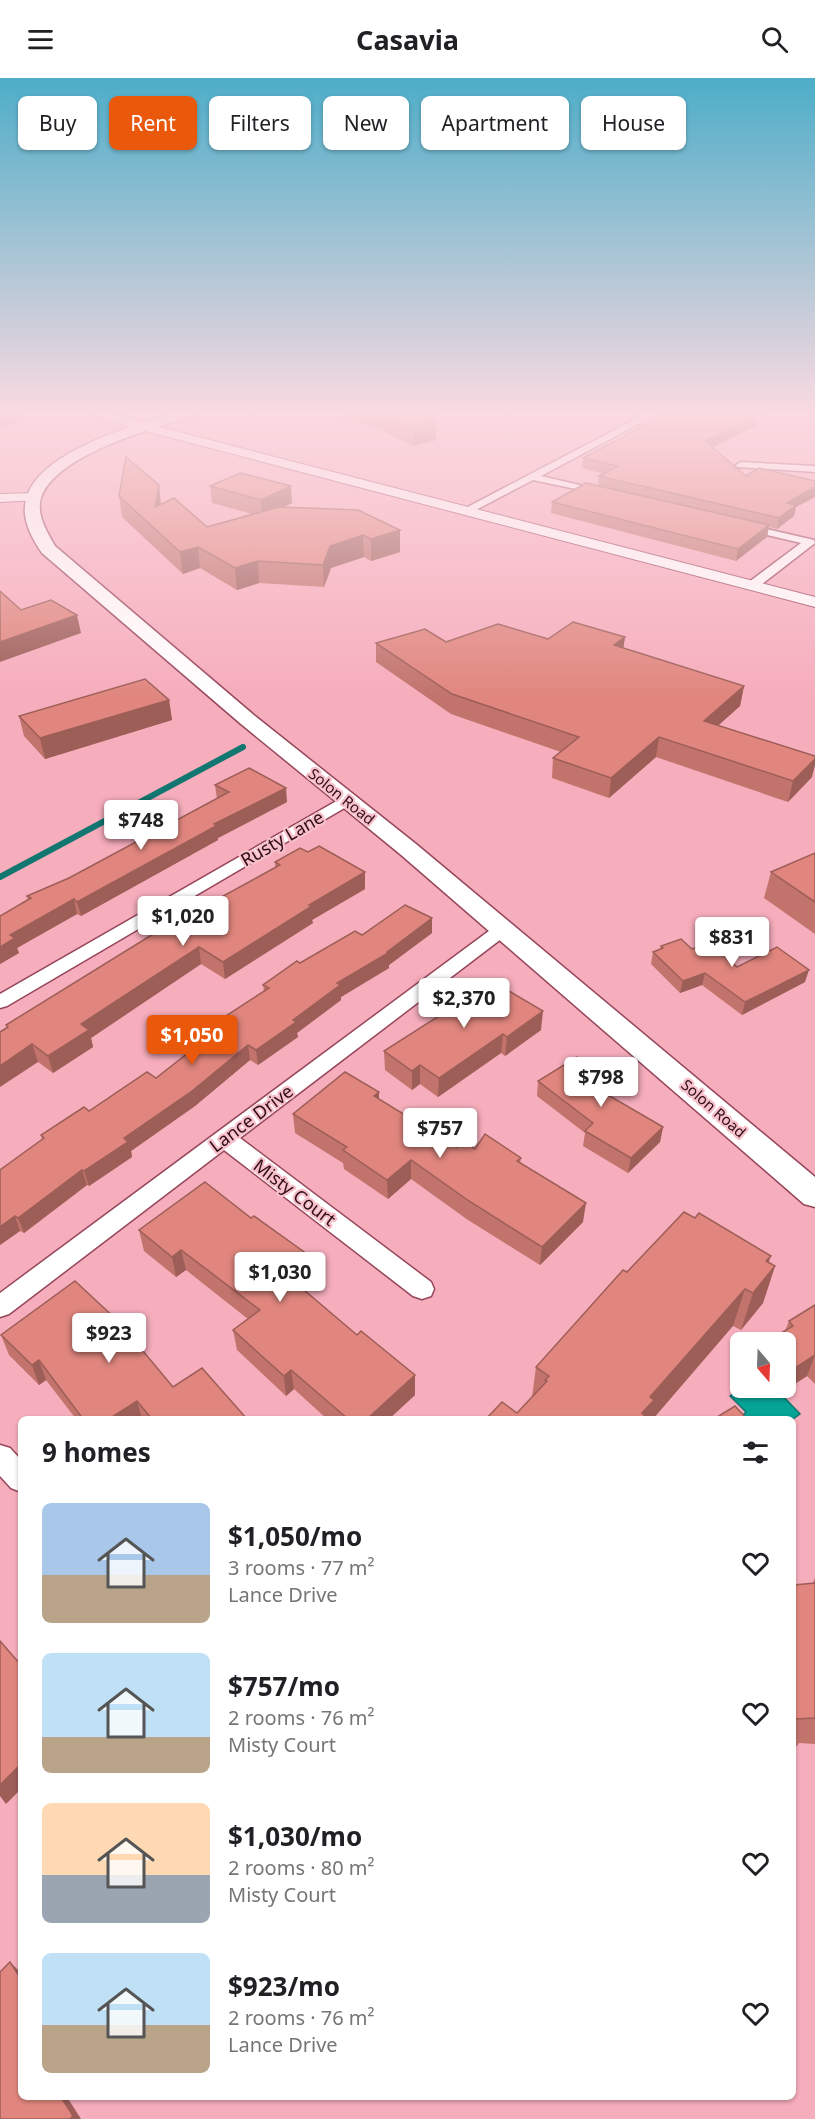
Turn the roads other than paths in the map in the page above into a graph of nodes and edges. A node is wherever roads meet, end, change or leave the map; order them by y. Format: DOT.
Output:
graph roads {
  1 [pos="34,508"];
  2 [pos="452,508"];
  3 [pos="473,508"];
  4 [pos="466,512"];
  5 [pos="729,523"];
  6 [pos="753,585"];
  7 [pos="815,602"];
  8 [pos="347,800"];
  9 [pos="503,929"];
  10 [pos="0,1002"];
  11 [pos="224,1138"];
  12 [pos="815,1196"];
  13 [pos="422,1289"];
  14 [pos="0,1307"];
  15 [pos="0,1457"];
  16 [pos="18,1476"];
  1 -- 8 [label="main road, Solon Road"];
  2 -- 4 [label="street"];
  3 -- 4 [label="street"];
  4 -- 6 [label="street"];
  5 -- 6 [label="street"];
  6 -- 7 [label="street"];
  8 -- 9 [label="main road, Solon Road"];
  8 -- 10 [label="street, Rusty Lane"];
  9 -- 11 [label="street, Lance Drive"];
  9 -- 12 [label="main road, Solon Road"];
  11 -- 13 [label="street, Misty Court"];
  11 -- 14 [label="street, Lance Drive"];
  15 -- 16 [label="street"];
}
